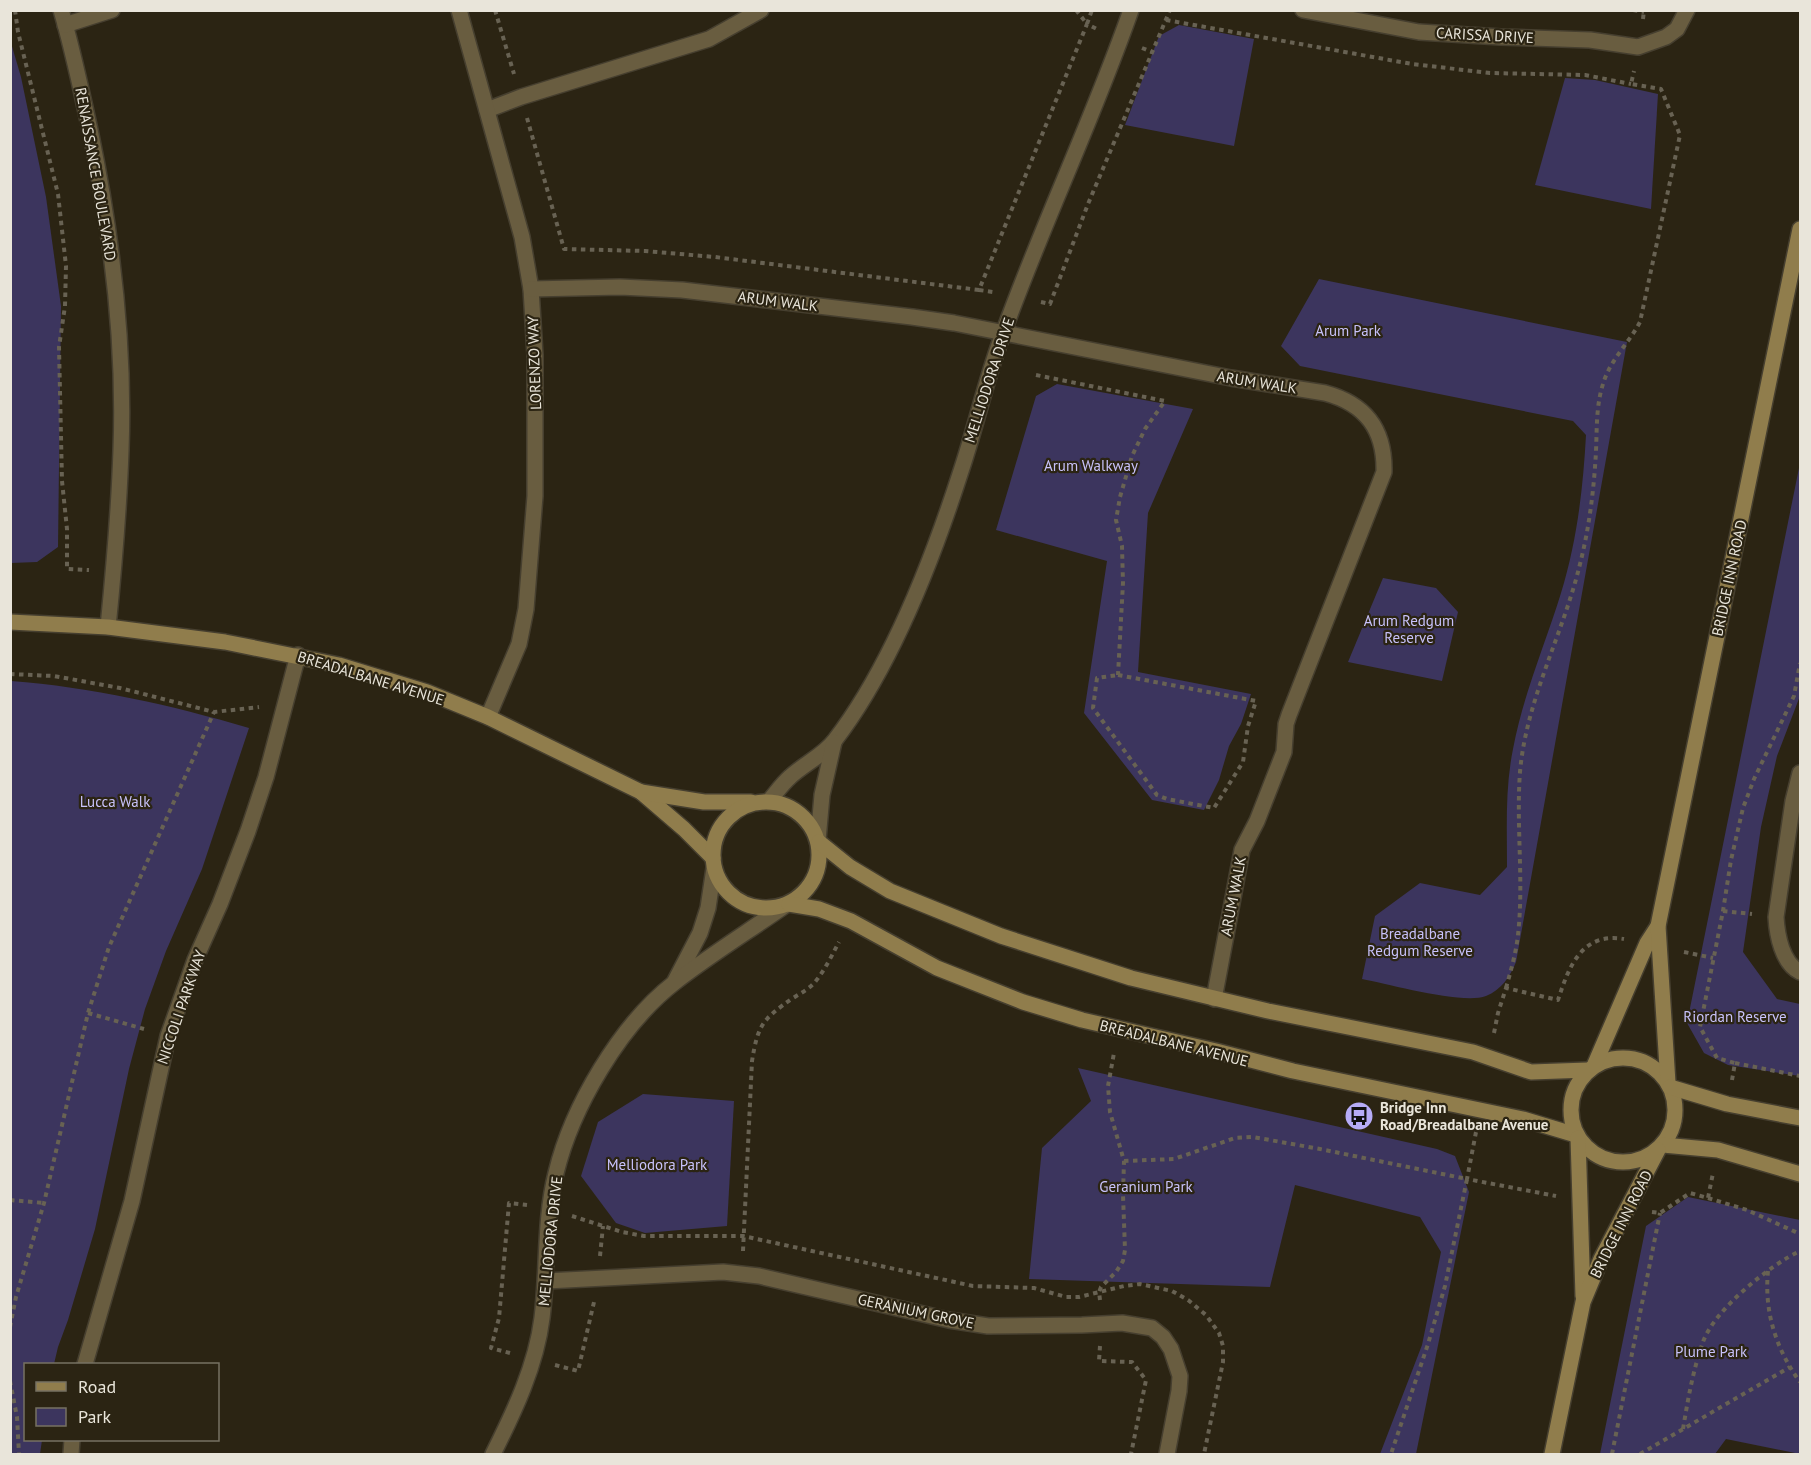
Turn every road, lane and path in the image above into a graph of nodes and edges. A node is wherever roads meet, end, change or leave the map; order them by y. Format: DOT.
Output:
graph roads {
  1 [pos="15,10"];
  2 [pos="112,10"];
  3 [pos="459,10"];
  4 [pos="495,10"];
  5 [pos="761,10"];
  6 [pos="1076,10"];
  7 [pos="1092,10"];
  8 [pos="1131,10"];
  9 [pos="1303,10"];
  10 [pos="1633,10"];
  11 [pos="1687,10"];
  12 [pos="1644,12"];
  13 [pos="63,18"];
  14 [pos="1166,20"];
  15 [pos="1087,24"];
  16 [pos="1120,40"];
  17 [pos="1638,47"];
  18 [pos="1152,52"];
  19 [pos="1631,84"];
  20 [pos="521,97"];
  21 [pos="487,110"];
  22 [pos="1800,229"];
  23 [pos="531,289"];
  24 [pos="1003,333"];
  25 [pos="1036,375"];
  26 [pos="67,569"];
  27 [pos="10,622"];
  28 [pos="108,627"];
  29 [pos="298,656"];
  30 [pos="1800,663"];
  31 [pos="10,674"];
  32 [pos="1118,675"];
  33 [pos="214,712"];
  34 [pos="284,713"];
  35 [pos="488,717"];
  36 [pos="834,742"];
  37 [pos="1800,773"];
  38 [pos="641,792"];
  39 [pos="764,801"];
  40 [pos="818,841"];
  41 [pos="713,863"];
  42 [pos="788,904"];
  43 [pos="851,921"];
  44 [pos="1658,927"];
  45 [pos="1713,958"];
  46 [pos="1800,972"];
  47 [pos="673,984"];
  48 [pos="1506,988"];
  49 [pos="1214,999"];
  50 [pos="88,1013"];
  51 [pos="1118,1030"];
  52 [pos="168,1036"];
  53 [pos="1735,1063"];
  54 [pos="1591,1068"];
  55 [pos="1800,1076"];
  56 [pos="1669,1085"];
  57 [pos="1800,1118"];
  58 [pos="1577,1137"];
  59 [pos="1661,1146"];
  60 [pos="1124,1161"];
  61 [pos="1800,1174"];
  62 [pos="1708,1198"];
  63 [pos="10,1200"];
  64 [pos="44,1203"];
  65 [pos="1660,1213"];
  66 [pos="1800,1234"];
  67 [pos="1800,1251"];
  68 [pos="1768,1271"];
  69 [pos="743,1274"];
  70 [pos="546,1281"];
  71 [pos="1099,1292"];
  72 [pos="1583,1302"];
  73 [pos="10,1327"];
  74 [pos="1099,1361"];
  75 [pos="86,1363"];
  76 [pos="1790,1367"];
  77 [pos="10,1381"];
  78 [pos="1800,1382"];
  79 [pos="1683,1429"];
  80 [pos="19,1455"];
  81 [pos="493,1455"];
  82 [pos="1131,1455"];
  83 [pos="1167,1455"];
  84 [pos="1391,1455"];
  85 [pos="1552,1455"];
  86 [pos="1612,1455"];
  87 [pos="1640,1455"];
  1 -- 26 [label="path"];
  2 -- 13 [label="street"];
  3 -- 21 [label="street, LORENZO WAY"];
  4 -- 20 [label="path"];
  5 -- 20 [label="street"];
  6 -- 15 [label="path"];
  7 -- 15 [label="path"];
  8 -- 16 [label="street, MELLIODORA DRIVE"];
  9 -- 17 [label="street, CARISSA DRIVE"];
  10 -- 12 [label="path"];
  11 -- 17 [label="street, CARISSA DRIVE"];
  13 -- 28 [label="street, RENAISSANCE BOULEVARD"];
  14 -- 19 [label="path"];
  15 -- 16 [label="path"];
  15 -- 20 [label="path"];
  16 -- 18 [label="path"];
  16 -- 24 [label="street, MELLIODORA DRIVE"];
  17 -- 19 [label="path"];
  19 -- 48 [label="path"];
  20 -- 21 [label="street"];
  21 -- 23 [label="street, LORENZO WAY"];
  22 -- 44 [label="street, BRIDGE INN ROAD"];
  23 -- 24 [label="street, ARUM WALK"];
  23 -- 35 [label="street, LORENZO WAY"];
  24 -- 36 [label="street, MELLIODORA DRIVE"];
  24 -- 49 [label="street, ARUM WALK"];
  25 -- 32 [label="path"];
  27 -- 28 [label="street, BREADALBANE AVENUE"];
  28 -- 29 [label="street, BREADALBANE AVENUE"];
  29 -- 34 [label="street, NICCOLI PARKWAY"];
  29 -- 35 [label="street, BREADALBANE AVENUE"];
  30 -- 45 [label="path"];
  31 -- 33 [label="path"];
  32 -- 32 [label="path"];
  33 -- 34 [label="path"];
  33 -- 50 [label="path"];
  34 -- 52 [label="street, NICCOLI PARKWAY"];
  35 -- 38 [label="street, BREADALBANE AVENUE"];
  36 -- 39 [label="street, MELLIODORA DRIVE"];
  36 -- 40 [label="street, MELLIODORA DRIVE"];
  37 -- 46 [label="street"];
  38 -- 39 [label="street, BREADALBANE AVENUE"];
  38 -- 41 [label="street, BREADALBANE AVENUE"];
  39 -- 40 [label="street"];
  39 -- 41 [label="street"];
  40 -- 42 [label="street"];
  40 -- 49 [label="street"];
  41 -- 42 [label="street"];
  41 -- 47 [label="street, MELLIODORA DRIVE"];
  42 -- 43 [label="street, BREADALBANE AVENUE"];
  42 -- 47 [label="street, MELLIODORA DRIVE"];
  43 -- 51 [label="street, BREADALBANE AVENUE"];
  43 -- 69 [label="path"];
  44 -- 54 [label="street, BRIDGE INN ROAD"];
  44 -- 56 [label="street, BRIDGE INN ROAD"];
  47 -- 70 [label="street, MELLIODORA DRIVE"];
  49 -- 54 [label="street"];
  50 -- 52 [label="path"];
  50 -- 64 [label="path"];
  51 -- 58 [label="street, BREADALBANE AVENUE"];
  51 -- 60 [label="path"];
  52 -- 75 [label="street, NICCOLI PARKWAY"];
  53 -- 55 [label="path"];
  54 -- 56 [label="street"];
  54 -- 58 [label="street"];
  56 -- 57 [label="street"];
  56 -- 59 [label="street"];
  58 -- 59 [label="street"];
  58 -- 72 [label="street, BRIDGE INN ROAD"];
  59 -- 61 [label="street"];
  59 -- 72 [label="street, BRIDGE INN ROAD"];
  60 -- 71 [label="path"];
  60 -- 84 [label="path"];
  62 -- 66 [label="path"];
  63 -- 64 [label="path"];
  64 -- 73 [label="path"];
  65 -- 86 [label="path"];
  67 -- 68 [label="path"];
  68 -- 76 [label="path"];
  68 -- 79 [label="path"];
  69 -- 70 [label="street, GERANIUM GROVE"];
  69 -- 83 [label="street, GERANIUM GROVE"];
  70 -- 81 [label="street, MELLIODORA DRIVE"];
  72 -- 85 [label="street, BRIDGE INN ROAD"];
  74 -- 82 [label="path"];
  76 -- 78 [label="path"];
  76 -- 79 [label="path"];
  77 -- 80 [label="path"];
  79 -- 87 [label="path"];
}
